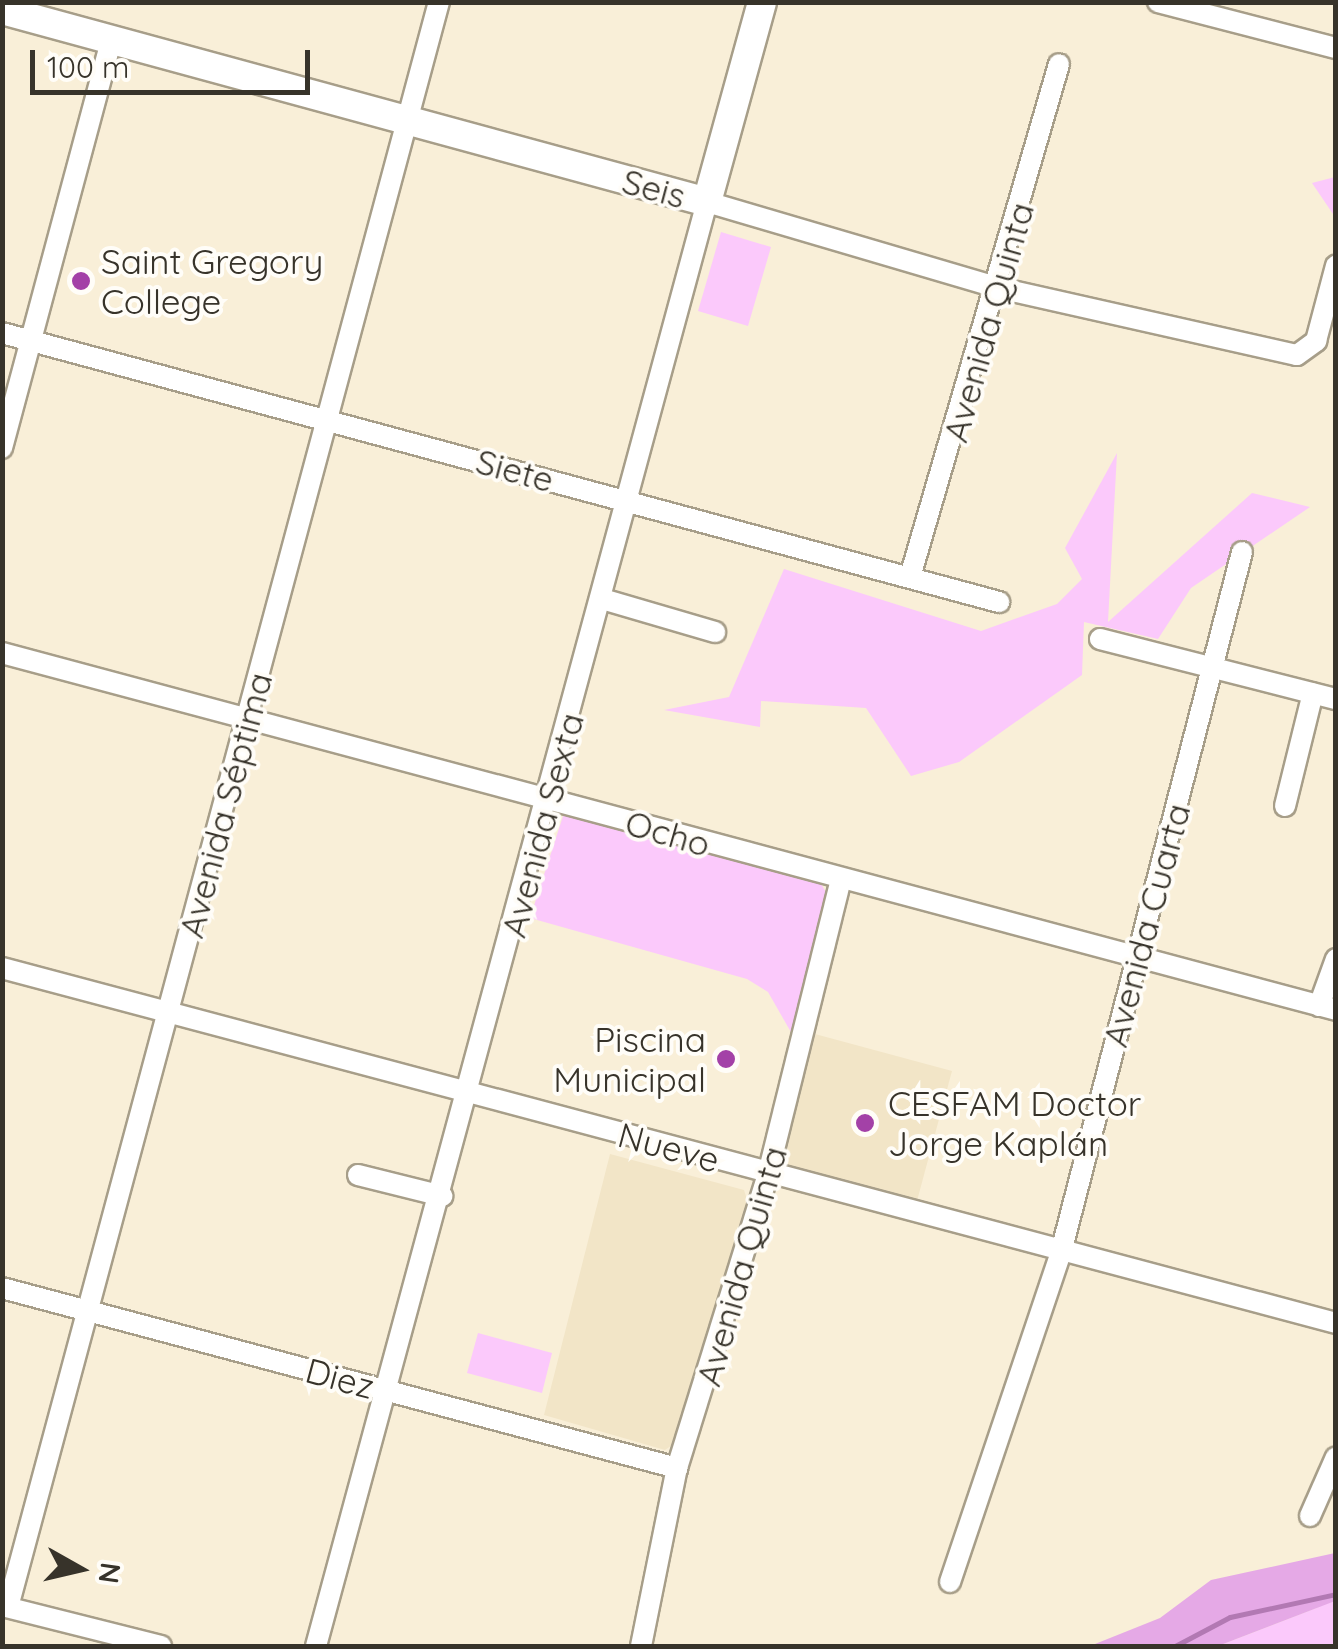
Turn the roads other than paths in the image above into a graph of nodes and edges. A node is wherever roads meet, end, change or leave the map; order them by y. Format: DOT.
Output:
graph roads {
  1 [pos="439,2"];
  2 [pos="762,2"];
  3 [pos="1158,2"];
  4 [pos="2,10"];
  5 [pos="111,42"];
  6 [pos="1336,48"];
  7 [pos="1059,64"];
  8 [pos="407,122"];
  9 [pos="707,202"];
  10 [pos="1336,266"];
  11 [pos="999,288"];
  12 [pos="2,332"];
  13 [pos="32,341"];
  14 [pos="330,420"];
  15 [pos="2,448"];
  16 [pos="626,500"];
  17 [pos="1242,552"];
  18 [pos="910,577"];
  19 [pos="602,599"];
  20 [pos="999,602"];
  21 [pos="716,632"];
  22 [pos="1100,640"];
  23 [pos="2,653"];
  24 [pos="1217,664"];
  25 [pos="1313,693"];
  26 [pos="1336,699"];
  27 [pos="249,718"];
  28 [pos="550,800"];
  29 [pos="1285,806"];
  30 [pos="840,883"];
  31 [pos="1137,959"];
  32 [pos="1336,959"];
  33 [pos="2,968"];
  34 [pos="1327,1008"];
  35 [pos="169,1013"];
  36 [pos="469,1094"];
  37 [pos="768,1174"];
  38 [pos="358,1175"];
  39 [pos="442,1196"];
  40 [pos="1061,1252"];
  41 [pos="2,1288"];
  42 [pos="88,1311"];
  43 [pos="1336,1323"];
  44 [pos="389,1392"];
  45 [pos="1336,1457"];
  46 [pos="677,1468"];
  47 [pos="1310,1516"];
  48 [pos="950,1582"];
  49 [pos="5,1606"];
  50 [pos="162,1646"];
  51 [pos="316,1646"];
  52 [pos="641,1646"];
  1 -- 8 [label="street, Avenida Séptima"];
  2 -- 9 [label="street, Avenida Sexta"];
  3 -- 6 [label="street"];
  4 -- 5 [label="street, Seis"];
  5 -- 8 [label="street, Seis"];
  5 -- 13 [label="street"];
  7 -- 11 [label="street, Avenida Quinta"];
  8 -- 9 [label="street, Seis"];
  8 -- 14 [label="street, Avenida Séptima"];
  9 -- 11 [label="street, Seis"];
  9 -- 16 [label="street, Avenida Sexta"];
  10 -- 11 [label="street, Seis"];
  11 -- 18 [label="street, Avenida Quinta"];
  12 -- 13 [label="street, Siete"];
  13 -- 14 [label="street, Siete"];
  13 -- 15 [label="street"];
  14 -- 16 [label="street, Siete"];
  14 -- 27 [label="street, Avenida Séptima"];
  16 -- 18 [label="street, Siete"];
  16 -- 19 [label="street, Avenida Sexta"];
  17 -- 24 [label="street, Avenida Cuarta"];
  18 -- 20 [label="street, Siete"];
  19 -- 21 [label="street"];
  19 -- 28 [label="street, Avenida Sexta"];
  22 -- 24 [label="street"];
  23 -- 27 [label="street, Ocho"];
  24 -- 25 [label="street"];
  24 -- 31 [label="street, Avenida Cuarta"];
  25 -- 26 [label="street"];
  25 -- 29 [label="street"];
  27 -- 28 [label="street, Ocho"];
  27 -- 35 [label="street, Avenida Séptima"];
  28 -- 30 [label="street, Ocho"];
  28 -- 36 [label="street, Avenida Sexta"];
  30 -- 31 [label="street, Ocho"];
  30 -- 37 [label="street, Avenida Quinta"];
  31 -- 34 [label="street, Ocho"];
  31 -- 40 [label="street, Avenida Cuarta"];
  32 -- 34 [label="street"];
  33 -- 35 [label="street, Nueve"];
  35 -- 36 [label="street, Nueve"];
  35 -- 42 [label="street, Avenida Séptima"];
  36 -- 37 [label="street, Nueve"];
  36 -- 39 [label="street, Avenida Sexta"];
  37 -- 40 [label="street, Nueve"];
  37 -- 46 [label="street, Avenida Quinta"];
  38 -- 39 [label="street"];
  39 -- 44 [label="street, Avenida Sexta"];
  40 -- 43 [label="street, Nueve"];
  40 -- 48 [label="street, Avenida Cuarta"];
  41 -- 42 [label="street, Diez"];
  42 -- 44 [label="street, Diez"];
  42 -- 49 [label="street, Avenida Séptima"];
  44 -- 46 [label="street, Diez"];
  44 -- 51 [label="street, Avenida Sexta"];
  45 -- 47 [label="street"];
  46 -- 52 [label="street, Avenida Quinta"];
  49 -- 50 [label="street"];
}
